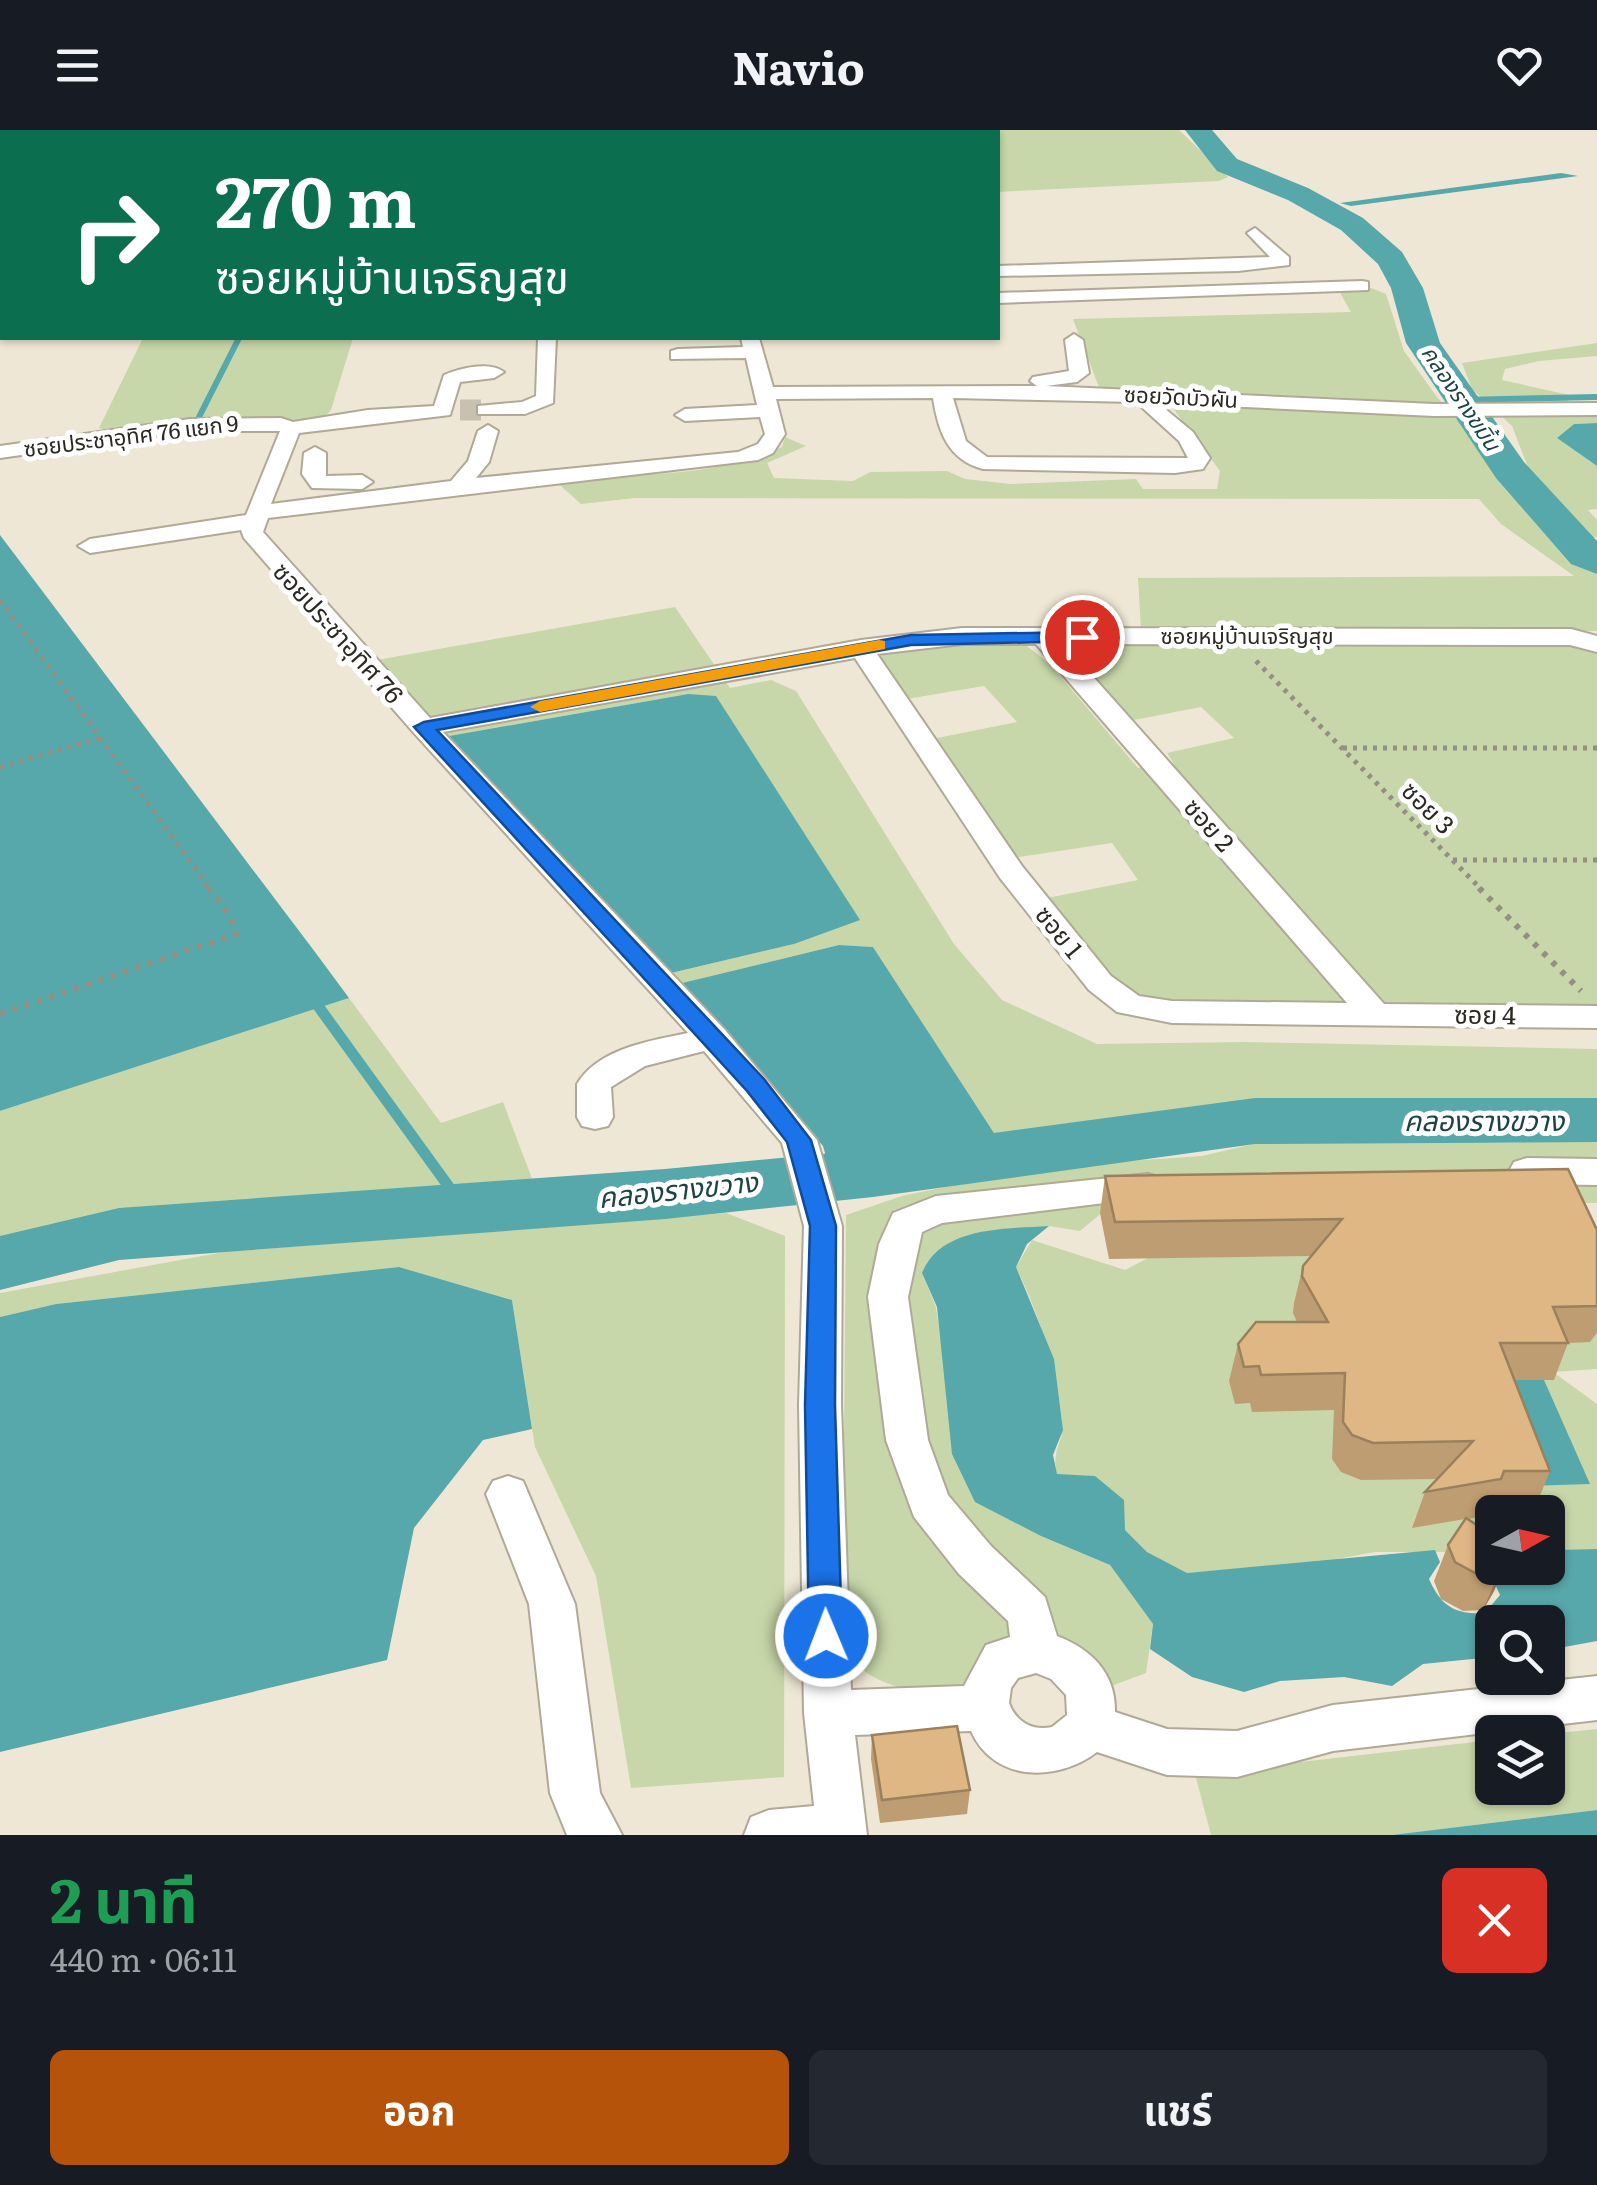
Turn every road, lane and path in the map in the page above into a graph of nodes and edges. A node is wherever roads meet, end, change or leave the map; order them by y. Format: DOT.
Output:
graph roads {
  1 [pos="1255,233"];
  2 [pos="1000,271"];
  3 [pos="1362,286"];
  4 [pos="1000,298"];
  5 [pos="547,340"];
  6 [pos="1074,340"];
  7 [pos="752,345"];
  8 [pos="678,355"];
  9 [pos="494,372"];
  10 [pos="942,392"];
  11 [pos="1041,392"];
  12 [pos="1142,395"];
  13 [pos="768,401"];
  14 [pos="1590,409"];
  15 [pos="685,415"];
  16 [pos="291,428"];
  17 [pos="0,452"];
  18 [pos="315,453"];
  19 [pos="465,479"];
  20 [pos="257,516"];
  21 [pos="90,546"];
  22 [pos="0,600"];
  23 [pos="1231,636"];
  24 [pos="1044,637"];
  25 [pos="1597,644"];
  26 [pos="862,648"];
  27 [pos="424,727"];
  28 [pos="101,738"];
  29 [pos="1342,748"];
  30 [pos="1597,748"];
  31 [pos="0,768"];
  32 [pos="1452,860"];
  33 [pos="1597,860"];
  34 [pos="1590,1006"];
  35 [pos="1373,1012"];
  36 [pos="0,1014"];
  37 [pos="712,1038"];
  38 [pos="595,1117"];
  39 [pos="1495,1172"];
  40 [pos="1597,1172"];
  41 [pos="1183,1184"];
  42 [pos="508,1494"];
  43 [pos="1036,1652"];
  44 [pos="1597,1698"];
  45 [pos="986,1708"];
  46 [pos="828,1713"];
  47 [pos="1088,1726"];
  48 [pos="842,1832"];
  49 [pos="597,1835"];
  50 [pos="769,1835"];
  1 -- 2 [label="street"];
  3 -- 4 [label="street"];
  5 -- 19 [label="street"];
  6 -- 11 [label="street"];
  7 -- 8 [label="street"];
  7 -- 13 [label="street"];
  9 -- 16 [label="street, ซอยประชาอุทิศ 76 แยก 9"];
  10 -- 11 [label="street, ซอยวัดบัวผัน"];
  10 -- 12 [label="street"];
  10 -- 13 [label="street, ซอยวัดบัวผัน"];
  11 -- 12 [label="street, ซอยวัดบัวผัน"];
  12 -- 14 [label="street, ซอยวัดบัวผัน"];
  13 -- 15 [label="street, ซอยวัดบัวผัน"];
  13 -- 19 [label="street"];
  16 -- 17 [label="street, ซอยประชาอุทิศ 76 แยก 9"];
  16 -- 20 [label="street"];
  18 -- 19 [label="street"];
  19 -- 20 [label="street"];
  20 -- 21 [label="street"];
  20 -- 27 [label="street, ซอยประชาอุทิศ 76"];
  22 -- 28 [label="path"];
  23 -- 24 [label="street, ซอยหมู่บ้านเจริญสุข"];
  23 -- 25 [label="street, ซอยหมู่บ้านเจริญสุข"];
  23 -- 29 [label="path, ซอย 3"];
  24 -- 26 [label="street, ซอยหมู่บ้านเจริญสุข"];
  24 -- 35 [label="street, ซอย 2"];
  26 -- 27 [label="street, ซอยหมู่บ้านเจริญสุข"];
  26 -- 35 [label="street, ซอย 1"];
  27 -- 37 [label="street, ซอยประชาอุทิศ 76"];
  28 -- 31 [label="path"];
  28 -- 36 [label="path"];
  29 -- 30 [label="path"];
  29 -- 32 [label="path, ซอย 3"];
  32 -- 33 [label="path"];
  32 -- 34 [label="path, ซอย 3"];
  34 -- 35 [label="street, ซอย 4"];
  37 -- 38 [label="street"];
  37 -- 46 [label="street, ซอยประชาอุทิศ 76"];
  39 -- 40 [label="street"];
  41 -- 43 [label="street"];
  42 -- 49 [label="street"];
  43 -- 45 [label="street"];
  43 -- 47 [label="street"];
  44 -- 47 [label="street"];
  45 -- 46 [label="street"];
  45 -- 47 [label="street"];
  46 -- 48 [label="street, ซอยประชาอุทิศ 76"];
  48 -- 50 [label="street"];
}
